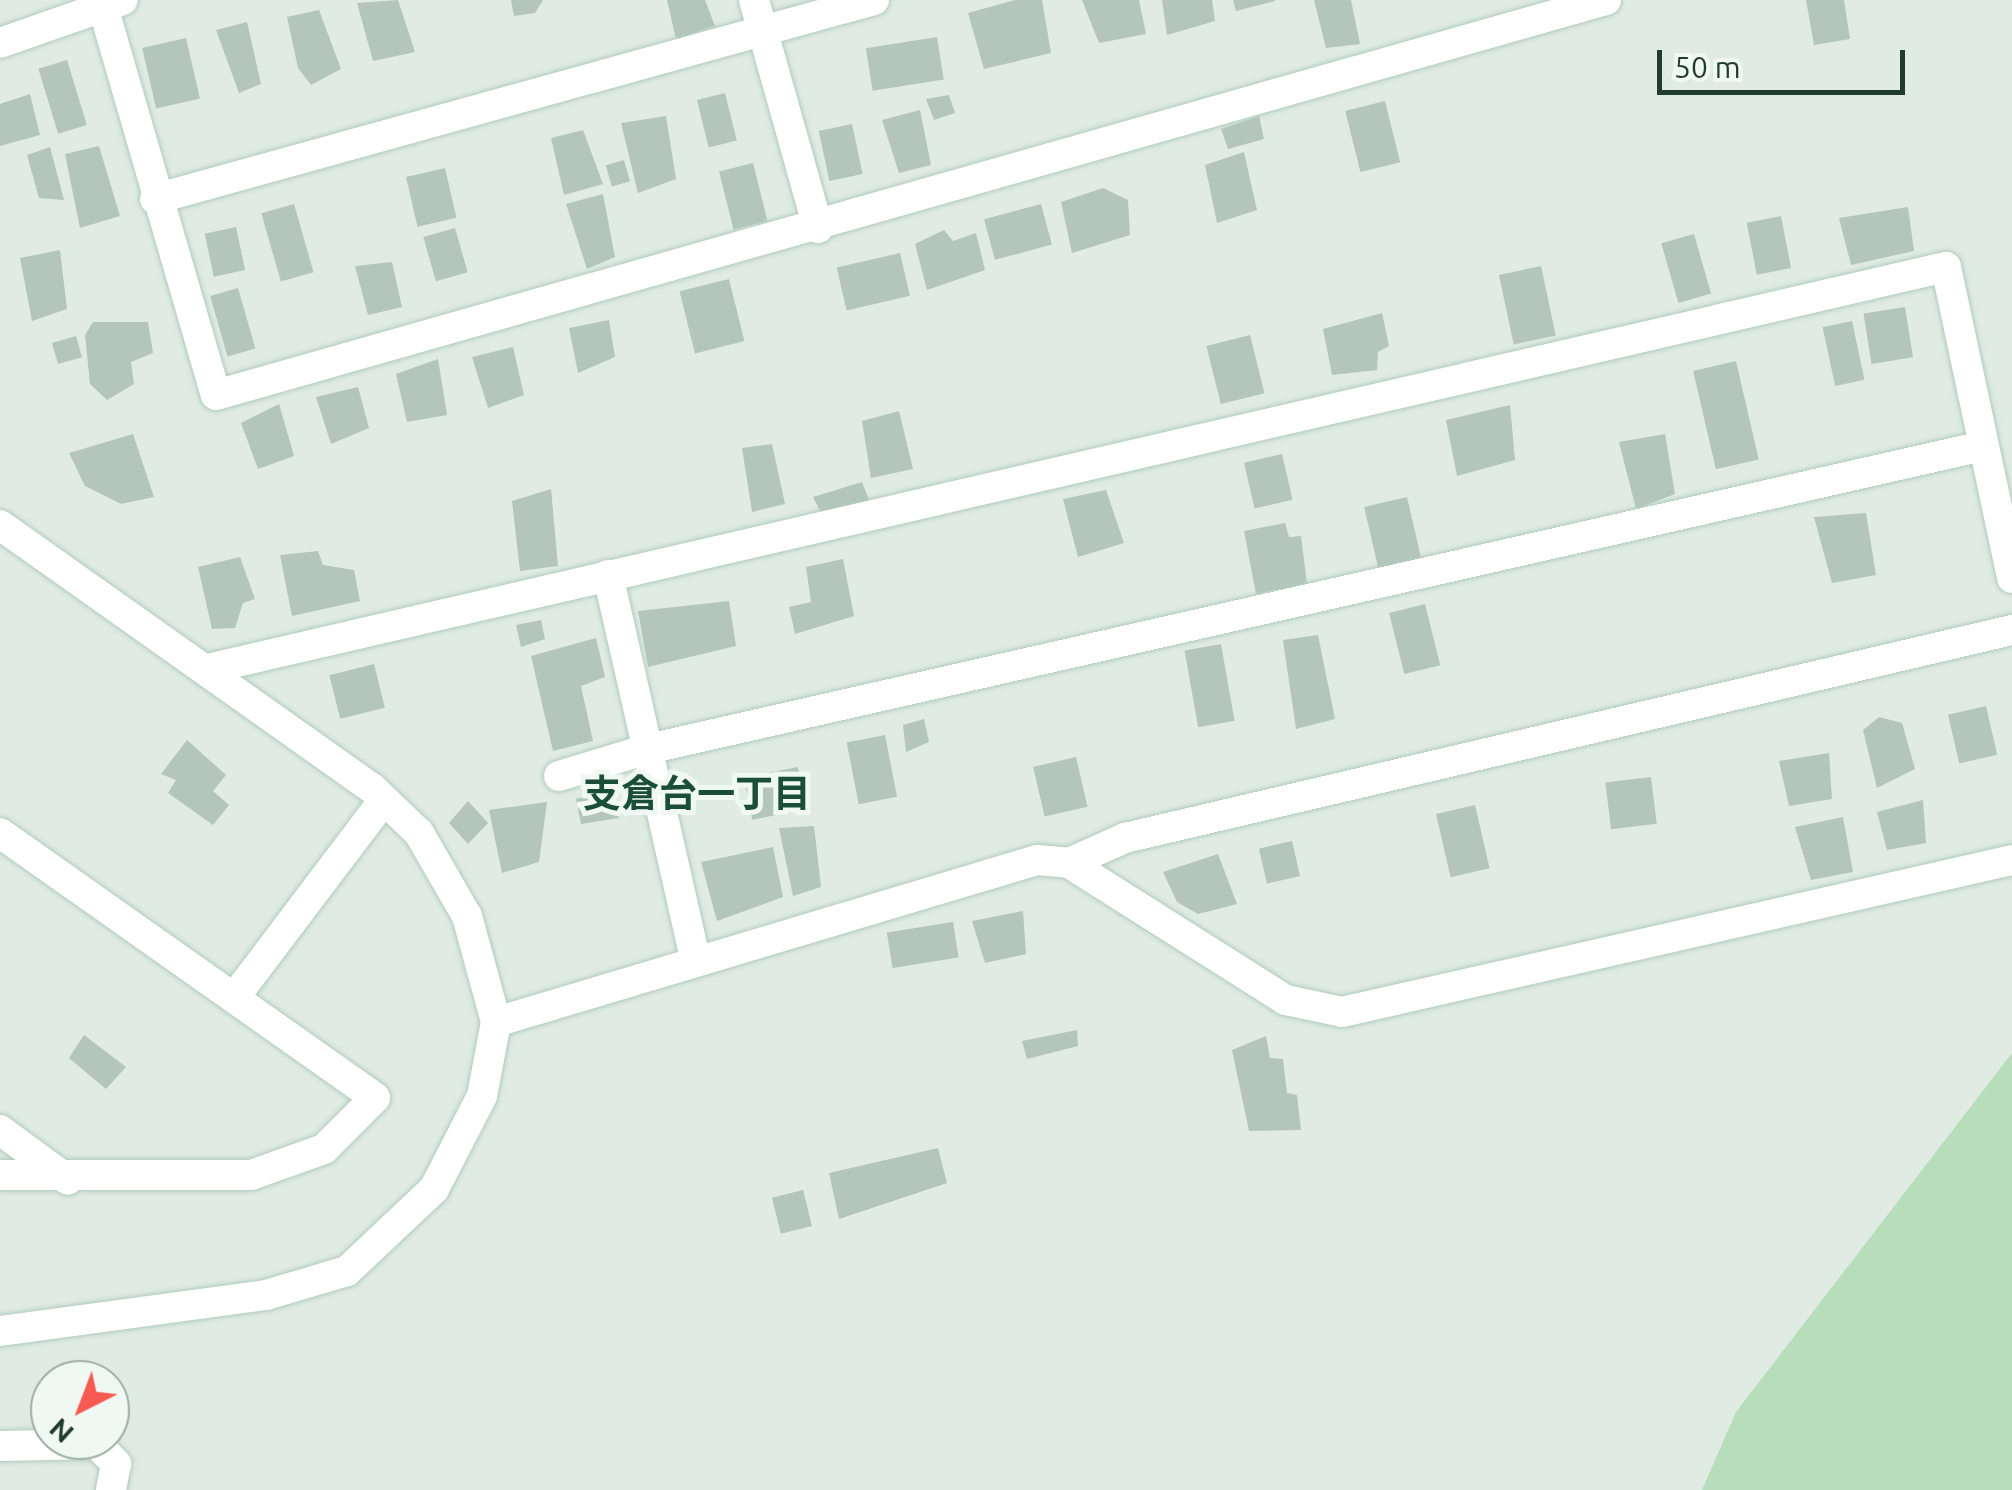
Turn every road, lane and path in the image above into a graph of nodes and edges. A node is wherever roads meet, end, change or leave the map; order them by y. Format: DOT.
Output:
graph roads {
  1 [pos="754,0"];
  2 [pos="874,0"];
  3 [pos="1606,0"];
  4 [pos="108,2"];
  5 [pos="761,31"];
  6 [pos="0,43"];
  7 [pos="155,199"];
  8 [pos="818,228"];
  9 [pos="1983,446"];
  10 [pos="0,525"];
  11 [pos="608,575"];
  12 [pos="2012,578"];
  13 [pos="2012,630"];
  14 [pos="206,669"];
  15 [pos="648,749"];
  16 [pos="558,776"];
  17 [pos="384,800"];
  18 [pos="0,833"];
  19 [pos="2012,860"];
  20 [pos="1068,862"];
  21 [pos="695,958"];
  22 [pos="234,998"];
  23 [pos="496,1022"];
  24 [pos="0,1130"];
  25 [pos="0,1176"];
  26 [pos="68,1180"];
  27 [pos="0,1331"];
  28 [pos="0,1446"];
  29 [pos="110,1490"];
  1 -- 5 [label="street"];
  2 -- 5 [label="street"];
  3 -- 8 [label="street"];
  4 -- 6 [label="street"];
  4 -- 7 [label="street"];
  5 -- 7 [label="street"];
  5 -- 8 [label="street"];
  7 -- 8 [label="street"];
  9 -- 11 [label="street"];
  9 -- 12 [label="street"];
  9 -- 15 [label="street"];
  10 -- 14 [label="street"];
  11 -- 14 [label="street"];
  11 -- 15 [label="street"];
  13 -- 20 [label="street"];
  14 -- 17 [label="street"];
  15 -- 16 [label="street"];
  15 -- 21 [label="street"];
  17 -- 22 [label="street"];
  17 -- 23 [label="street"];
  18 -- 22 [label="street"];
  19 -- 20 [label="street"];
  20 -- 21 [label="street"];
  21 -- 23 [label="street"];
  22 -- 26 [label="street"];
  23 -- 27 [label="street"];
  24 -- 26 [label="street"];
  25 -- 26 [label="street"];
  28 -- 29 [label="street"];
}
